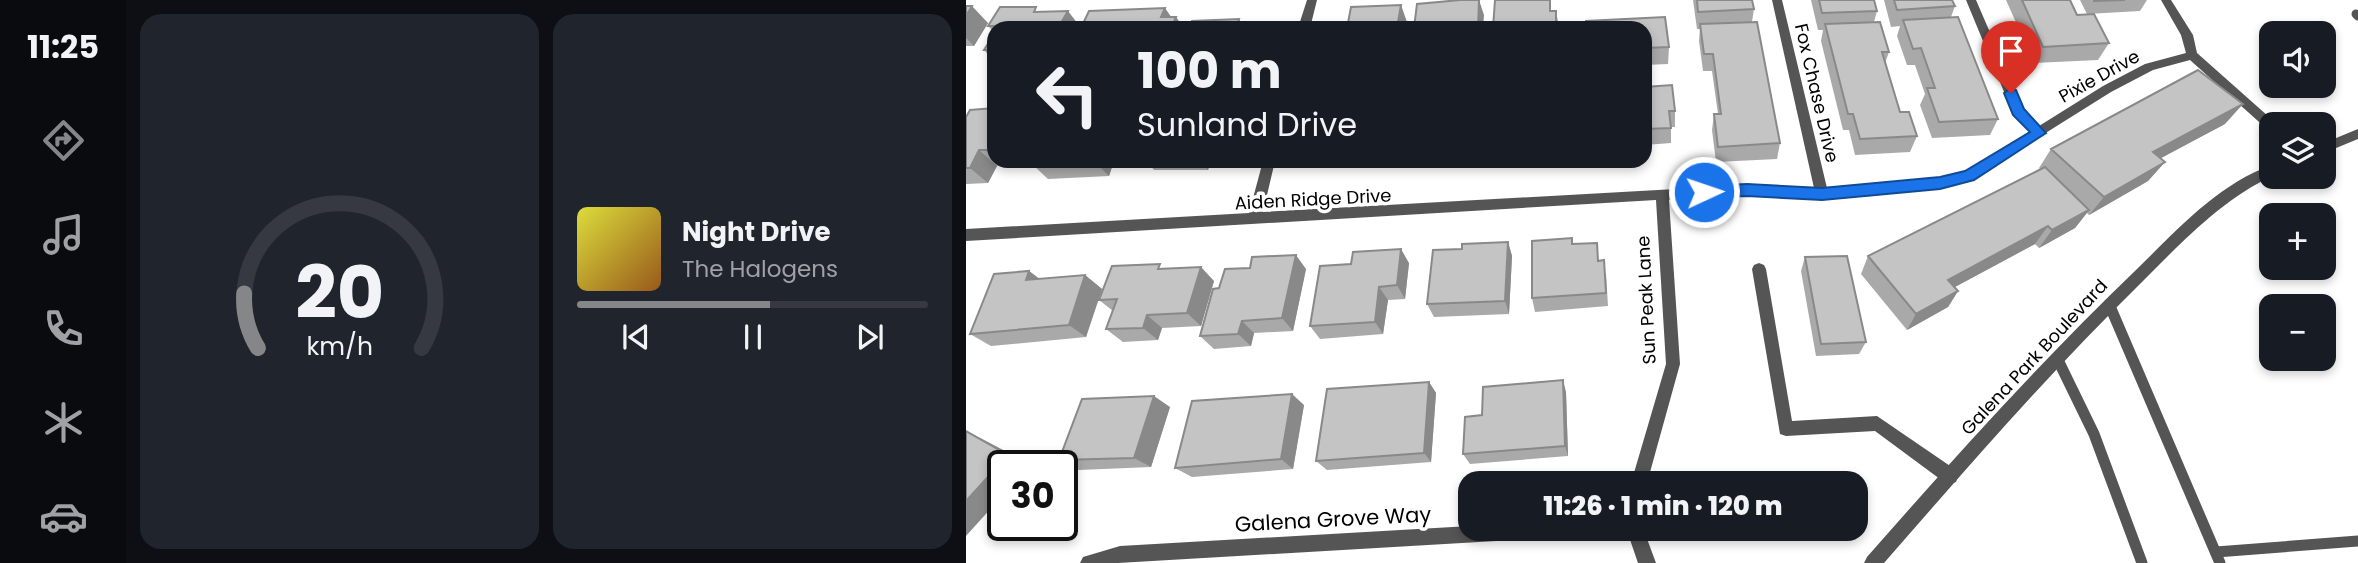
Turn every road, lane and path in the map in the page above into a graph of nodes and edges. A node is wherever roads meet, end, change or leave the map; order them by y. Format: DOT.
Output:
graph roads {
  1 [pos="1312,0"];
  2 [pos="1777,0"];
  3 [pos="1971,0"];
  4 [pos="2166,0"];
  5 [pos="1306,21"];
  6 [pos="2192,55"];
  7 [pos="2259,115"];
  8 [pos="2039,133"];
  9 [pos="2358,134"];
  10 [pos="2336,143"];
  11 [pos="1267,168"];
  12 [pos="2259,175"];
  13 [pos="1662,194"];
  14 [pos="1822,194"];
  15 [pos="1254,220"];
  16 [pos="966,235"];
  17 [pos="1759,269"];
  18 [pos="2109,304"];
  19 [pos="2057,358"];
  20 [pos="1642,471"];
  21 [pos="1950,476"];
  22 [pos="1458,535"];
  23 [pos="1639,541"];
  24 [pos="2358,541"];
  25 [pos="2218,558"];
  26 [pos="1089,563"];
  27 [pos="1647,563"];
  28 [pos="1873,563"];
  29 [pos="2142,563"];
  1 -- 5 [label="street"];
  2 -- 14 [label="street, Fox Chase Drive"];
  3 -- 8 [label="street"];
  4 -- 6 [label="street"];
  6 -- 7 [label="street"];
  6 -- 8 [label="street, Pixie Drive"];
  8 -- 14 [label="street, Pixie Drive"];
  9 -- 10 [label="street"];
  11 -- 15 [label="street"];
  12 -- 18 [label="street, Galena Park Boulevard"];
  13 -- 14 [label="street, Pixie Drive"];
  13 -- 15 [label="street, Aiden Ridge Drive"];
  13 -- 20 [label="street, Sun Peak Lane"];
  15 -- 16 [label="street, Aiden Ridge Drive"];
  17 -- 21 [label="street"];
  18 -- 19 [label="street, Galena Park Boulevard"];
  18 -- 25 [label="lane"];
  19 -- 21 [label="street, Galena Park Boulevard"];
  19 -- 29 [label="lane"];
  21 -- 28 [label="street, Galena Park Boulevard"];
  22 -- 26 [label="street, Galena Grove Way"];
  23 -- 27 [label="street"];
  24 -- 25 [label="lane"];
}
